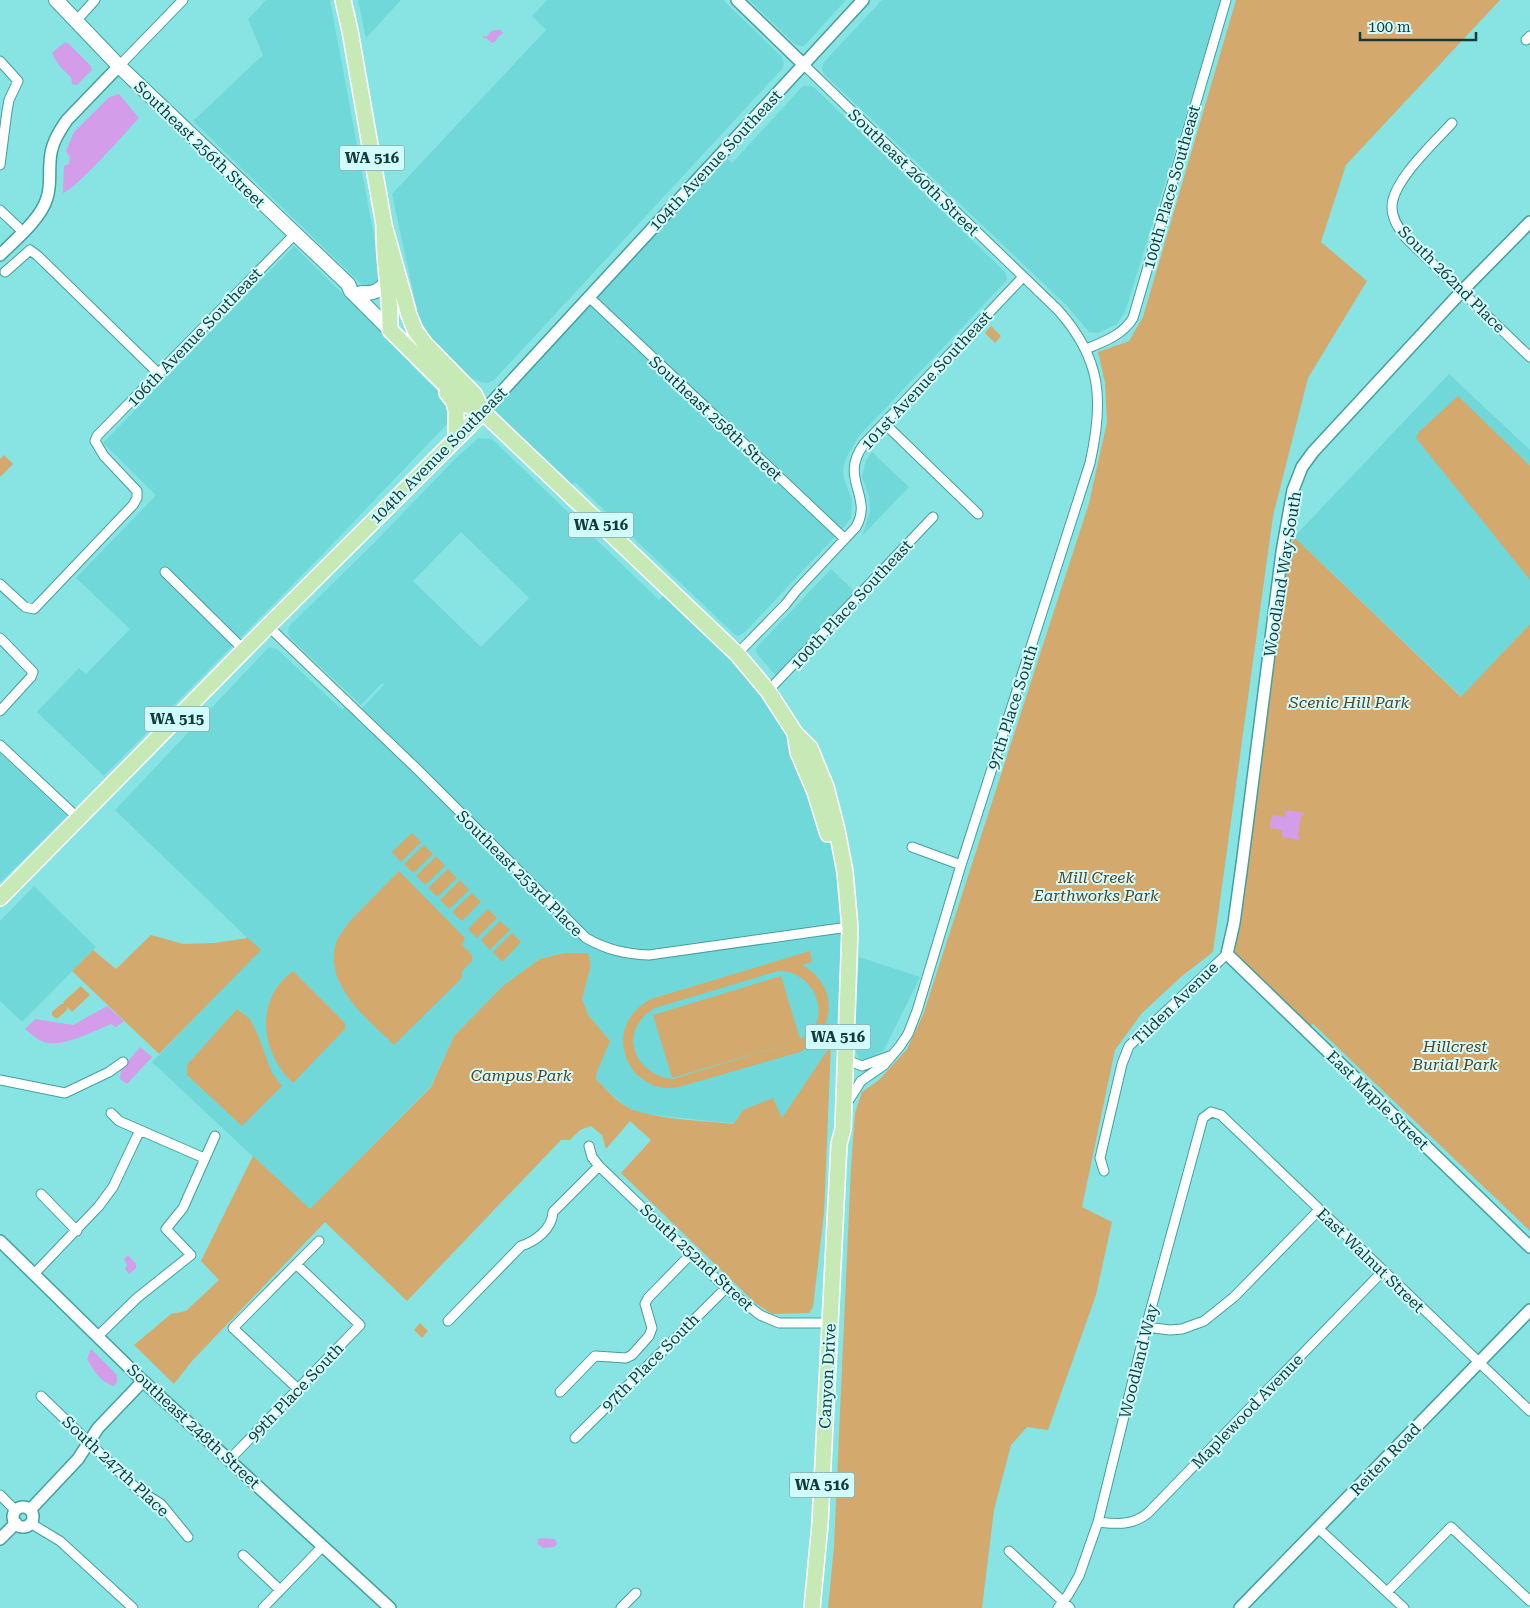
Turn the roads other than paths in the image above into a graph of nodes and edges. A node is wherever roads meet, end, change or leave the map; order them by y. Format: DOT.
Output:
graph roads {
  1 [pos="56,0"];
  2 [pos="95,0"];
  3 [pos="183,0"];
  4 [pos="343,0"];
  5 [pos="737,0"];
  6 [pos="863,0"];
  7 [pos="1226,0"];
  8 [pos="76,21"];
  9 [pos="0,61"];
  10 [pos="803,64"];
  11 [pos="119,66"];
  12 [pos="1452,123"];
  13 [pos="0,165"];
  14 [pos="0,210"];
  15 [pos="1530,222"];
  16 [pos="384,225"];
  17 [pos="23,232"];
  18 [pos="295,234"];
  19 [pos="0,255"];
  20 [pos="5,272"];
  21 [pos="1023,277"];
  22 [pos="395,283"];
  23 [pos="348,284"];
  24 [pos="1462,291"];
  25 [pos="361,293"];
  26 [pos="588,297"];
  27 [pos="390,325"];
  28 [pos="1086,349"];
  29 [pos="1530,357"];
  30 [pos="158,373"];
  31 [pos="445,376"];
  32 [pos="482,412"];
  33 [pos="884,423"];
  34 [pos="456,438"];
  35 [pos="978,514"];
  36 [pos="933,517"];
  37 [pos="845,539"];
  38 [pos="165,572"];
  39 [pos="0,584"];
  40 [pos="268,626"];
  41 [pos="0,638"];
  42 [pos="244,650"];
  43 [pos="737,654"];
  44 [pos="768,691"];
  45 [pos="0,711"];
  46 [pos="0,745"];
  47 [pos="79,819"];
  48 [pos="912,848"];
  49 [pos="961,865"];
  50 [pos="0,898"];
  51 [pos="845,928"];
  52 [pos="1226,954"];
  53 [pos="846,1055"];
  54 [pos="890,1056"];
  55 [pos="123,1062"];
  56 [pos="0,1080"];
  57 [pos="844,1108"];
  58 [pos="1211,1112"];
  59 [pos="111,1113"];
  60 [pos="140,1130"];
  61 [pos="215,1136"];
  62 [pos="839,1144"];
  63 [pos="589,1146"];
  64 [pos="204,1158"];
  65 [pos="599,1166"];
  66 [pos="1104,1171"];
  67 [pos="41,1194"];
  68 [pos="1319,1210"];
  69 [pos="77,1230"];
  70 [pos="0,1241"];
  71 [pos="319,1241"];
  72 [pos="1530,1247"];
  73 [pos="691,1254"];
  74 [pos="296,1264"];
  75 [pos="1383,1271"];
  76 [pos="34,1274"];
  77 [pos="726,1288"];
  78 [pos="1530,1310"];
  79 [pos="448,1321"];
  80 [pos="829,1323"];
  81 [pos="1146,1327"];
  82 [pos="98,1336"];
  83 [pos="1479,1362"];
  84 [pos="143,1380"];
  85 [pos="298,1389"];
  86 [pos="560,1392"];
  87 [pos="41,1396"];
  88 [pos="1530,1411"];
  89 [pos="575,1438"];
  90 [pos="88,1442"];
  91 [pos="230,1459"];
  92 [pos="0,1495"];
  93 [pos="15,1510"];
  94 [pos="30,1510"];
  95 [pos="1098,1522"];
  96 [pos="16,1523"];
  97 [pos="30,1523"];
  98 [pos="1318,1528"];
  99 [pos="188,1538"];
  100 [pos="0,1539"];
  101 [pos="323,1546"];
  102 [pos="1009,1551"];
  103 [pos="243,1554"];
  104 [pos="280,1590"];
  105 [pos="1387,1592"];
  106 [pos="636,1593"];
  107 [pos="1530,1601"];
  108 [pos="1063,1606"];
  109 [pos="1242,1607"];
  110 [pos="133,1608"];
  111 [pos="263,1608"];
  112 [pos="390,1608"];
  113 [pos="621,1608"];
  114 [pos="812,1608"];
  115 [pos="1404,1608"];
  1 -- 8 [label="main road, Southeast 256th Street"];
  2 -- 8 [label="street"];
  3 -- 11 [label="street"];
  4 -- 16 [label="main road, WA 516"];
  5 -- 10 [label="street, Southeast 260th Street"];
  6 -- 10 [label="street, 104th Avenue Southeast"];
  7 -- 28 [label="street, 100th Place Southeast"];
  8 -- 11 [label="main road, Southeast 256th Street"];
  9 -- 13 [label="street"];
  10 -- 21 [label="street, Southeast 260th Street"];
  10 -- 26 [label="street, 104th Avenue Southeast"];
  11 -- 17 [label="street"];
  11 -- 18 [label="main road, Southeast 256th Street"];
  12 -- 24 [label="street, South 262nd Place"];
  14 -- 17 [label="street"];
  15 -- 24 [label="street, Woodland Way South"];
  16 -- 22 [label="main road, WA 516"];
  16 -- 22 [label="main road, WA 516"];
  17 -- 19 [label="street"];
  18 -- 23 [label="main road, Southeast 256th Street"];
  18 -- 30 [label="street, 106th Avenue Southeast"];
  20 -- 30 [label="street"];
  21 -- 28 [label="street, Southeast 260th Street"];
  21 -- 33 [label="street, 101st Avenue Southeast"];
  22 -- 25 [label="main road"];
  22 -- 27 [label="main road, WA 516"];
  22 -- 31 [label="main road, WA 516"];
  23 -- 25 [label="main road, Southeast 256th Street"];
  23 -- 27 [label="main road, Southeast 256th Street"];
  24 -- 29 [label="street, South 262nd Place"];
  24 -- 52 [label="street, Woodland Way South"];
  25 -- 27 [label="main road, Southeast 256th Street"];
  26 -- 32 [label="street, 104th Avenue Southeast"];
  26 -- 37 [label="street, Southeast 258th Street"];
  27 -- 31 [label="main road, Southeast 256th Street / WA 516"];
  28 -- 49 [label="street, 97th Place South"];
  30 -- 39 [label="street, 106th Avenue Southeast"];
  31 -- 32 [label="main road, Southeast 256th Street / WA 516"];
  31 -- 34 [label="main road"];
  32 -- 34 [label="main road, 104th Avenue Southeast / WA 515"];
  32 -- 43 [label="main road, Southeast 256th Street / WA 516"];
  33 -- 35 [label="street"];
  33 -- 37 [label="street, 101st Avenue Southeast"];
  34 -- 40 [label="main road, 104th Avenue Southeast / WA 515"];
  36 -- 44 [label="street, 100th Place Southeast"];
  37 -- 43 [label="street, 101st Avenue Southeast"];
  38 -- 42 [label="street"];
  40 -- 42 [label="main road, 104th Avenue Southeast / WA 515"];
  40 -- 51 [label="street, Southeast 253rd Place"];
  41 -- 45 [label="street"];
  42 -- 47 [label="main road, 104th Avenue Southeast / WA 515"];
  43 -- 44 [label="main road, Southeast 256th Street / WA 516"];
  44 -- 51 [label="main road, Southeast 256th Street / WA 516"];
  46 -- 47 [label="street"];
  47 -- 50 [label="main road, 104th Avenue Southeast / WA 515"];
  48 -- 49 [label="street"];
  49 -- 54 [label="street, 97th Place South"];
  51 -- 53 [label="main road, Canyon Drive / WA 516"];
  51 -- 62 [label="main road, Canyon Drive / WA 516"];
  52 -- 66 [label="street, Tilden Avenue"];
  52 -- 72 [label="street, East Maple Street"];
  53 -- 54 [label="street"];
  53 -- 57 [label="main road, Canyon Drive / WA 516"];
  54 -- 57 [label="street, 97th Place South"];
  55 -- 56 [label="street"];
  57 -- 62 [label="main road, Canyon Drive / WA 516"];
  58 -- 68 [label="street, East Walnut Street"];
  58 -- 81 [label="street, Woodland Way"];
  59 -- 60 [label="street"];
  60 -- 64 [label="street"];
  60 -- 69 [label="street"];
  61 -- 64 [label="street"];
  62 -- 80 [label="main road, Canyon Drive / WA 516"];
  63 -- 65 [label="street, South 252nd Street"];
  64 -- 82 [label="street"];
  65 -- 73 [label="street, South 252nd Street"];
  65 -- 79 [label="street"];
  67 -- 69 [label="street"];
  68 -- 75 [label="street, East Walnut Street"];
  68 -- 81 [label="street"];
  69 -- 76 [label="street"];
  70 -- 76 [label="street, Southeast 248th Street"];
  71 -- 74 [label="street"];
  73 -- 77 [label="street, South 252nd Street"];
  73 -- 86 [label="street"];
  74 -- 85 [label="street, 99th Place South"];
  74 -- 85 [label="street"];
  75 -- 83 [label="street, East Walnut Street"];
  75 -- 95 [label="street, Maplewood Avenue"];
  76 -- 82 [label="street, Southeast 248th Street"];
  77 -- 80 [label="street, South 252nd Street"];
  77 -- 89 [label="street, 97th Place South"];
  78 -- 83 [label="street, Reiten Road"];
  80 -- 114 [label="main road, Canyon Drive / WA 516"];
  81 -- 95 [label="street, Woodland Way"];
  82 -- 84 [label="street, Southeast 248th Street"];
  83 -- 88 [label="street, East Walnut Street"];
  83 -- 98 [label="street, Reiten Road"];
  84 -- 90 [label="street"];
  84 -- 91 [label="street, Southeast 248th Street"];
  85 -- 91 [label="street, 99th Place South"];
  87 -- 90 [label="street, South 247th Place"];
  90 -- 94 [label="street"];
  90 -- 99 [label="street, South 247th Place"];
  91 -- 101 [label="street, Southeast 248th Street"];
  92 -- 93 [label="street"];
  93 -- 94 [label="street"];
  93 -- 96 [label="street"];
  94 -- 97 [label="street"];
  95 -- 108 [label="street, Woodland Way"];
  96 -- 97 [label="street"];
  96 -- 100 [label="street"];
  97 -- 110 [label="street"];
  98 -- 105 [label="street"];
  98 -- 109 [label="street, Reiten Road"];
  101 -- 104 [label="street"];
  101 -- 112 [label="street, Southeast 248th Street"];
  102 -- 108 [label="street"];
  103 -- 104 [label="street"];
  104 -- 111 [label="street"];
  105 -- 107 [label="street"];
  105 -- 115 [label="street"];
  106 -- 113 [label="street"];
}
